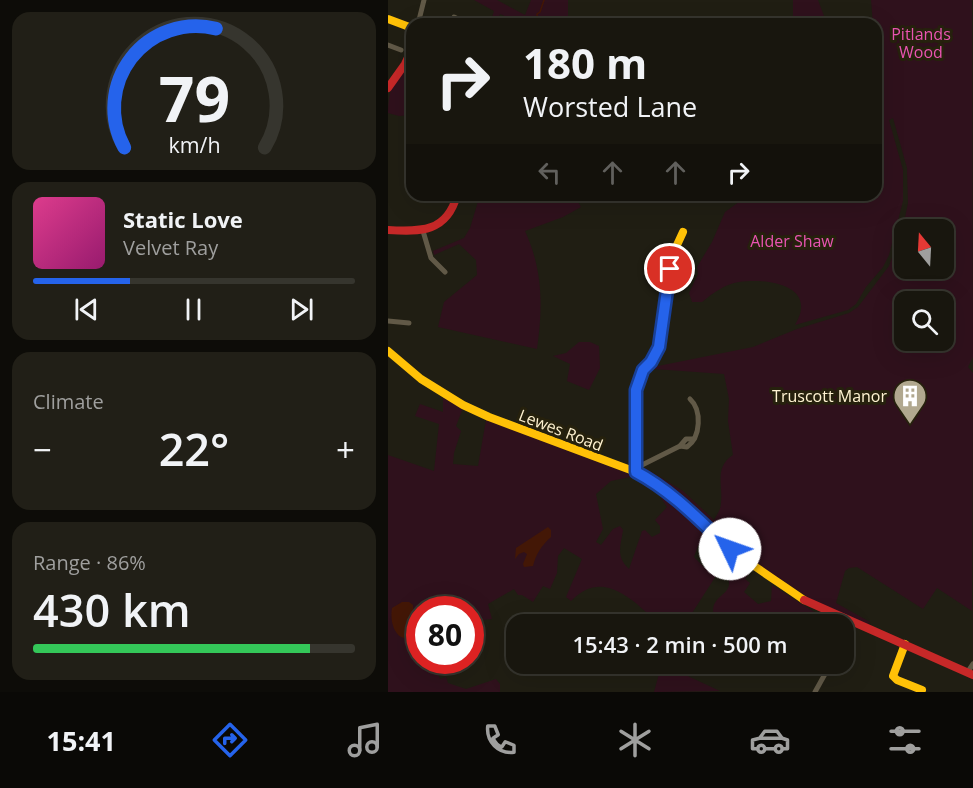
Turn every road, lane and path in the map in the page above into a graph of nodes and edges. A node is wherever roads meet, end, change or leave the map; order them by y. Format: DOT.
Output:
graph roads {
  1 [pos="424,0"];
  2 [pos="420,18"];
  3 [pos="388,19"];
  4 [pos="406,26"];
  5 [pos="388,45"];
  6 [pos="401,50"];
  7 [pos="406,68"];
  8 [pos="388,87"];
  9 [pos="455,201"];
  10 [pos="388,230"];
  11 [pos="423,231"];
  12 [pos="683,232"];
  13 [pos="445,272"];
  14 [pos="388,321"];
  15 [pos="406,324"];
  16 [pos="388,351"];
  17 [pos="690,399"];
  18 [pos="636,470"];
  19 [pos="825,614"];
  20 [pos="854,627"];
  21 [pos="905,644"];
  22 [pos="973,664"];
  23 [pos="825,674"];
  24 [pos="970,674"];
  25 [pos="922,690"];
  26 [pos="815,692"];
  1 -- 2 [label="street"];
  3 -- 4 [label="main road"];
  5 -- 6 [label="street"];
  7 -- 8 [label="main road"];
  9 -- 11 [label="main road"];
  10 -- 11 [label="main road"];
  11 -- 13 [label="street"];
  12 -- 18 [label="main road"];
  14 -- 15 [label="street"];
  16 -- 18 [label="main road, Lewes Road"];
  17 -- 18 [label="street"];
  18 -- 19 [label="main road, Lewes Road"];
  20 -- 21 [label="main road, Lewes Road"];
  21 -- 24 [label="main road, Lewes Road"];
  21 -- 25 [label="main road"];
  22 -- 24 [label="street"];
  23 -- 26 [label="street"];
}
